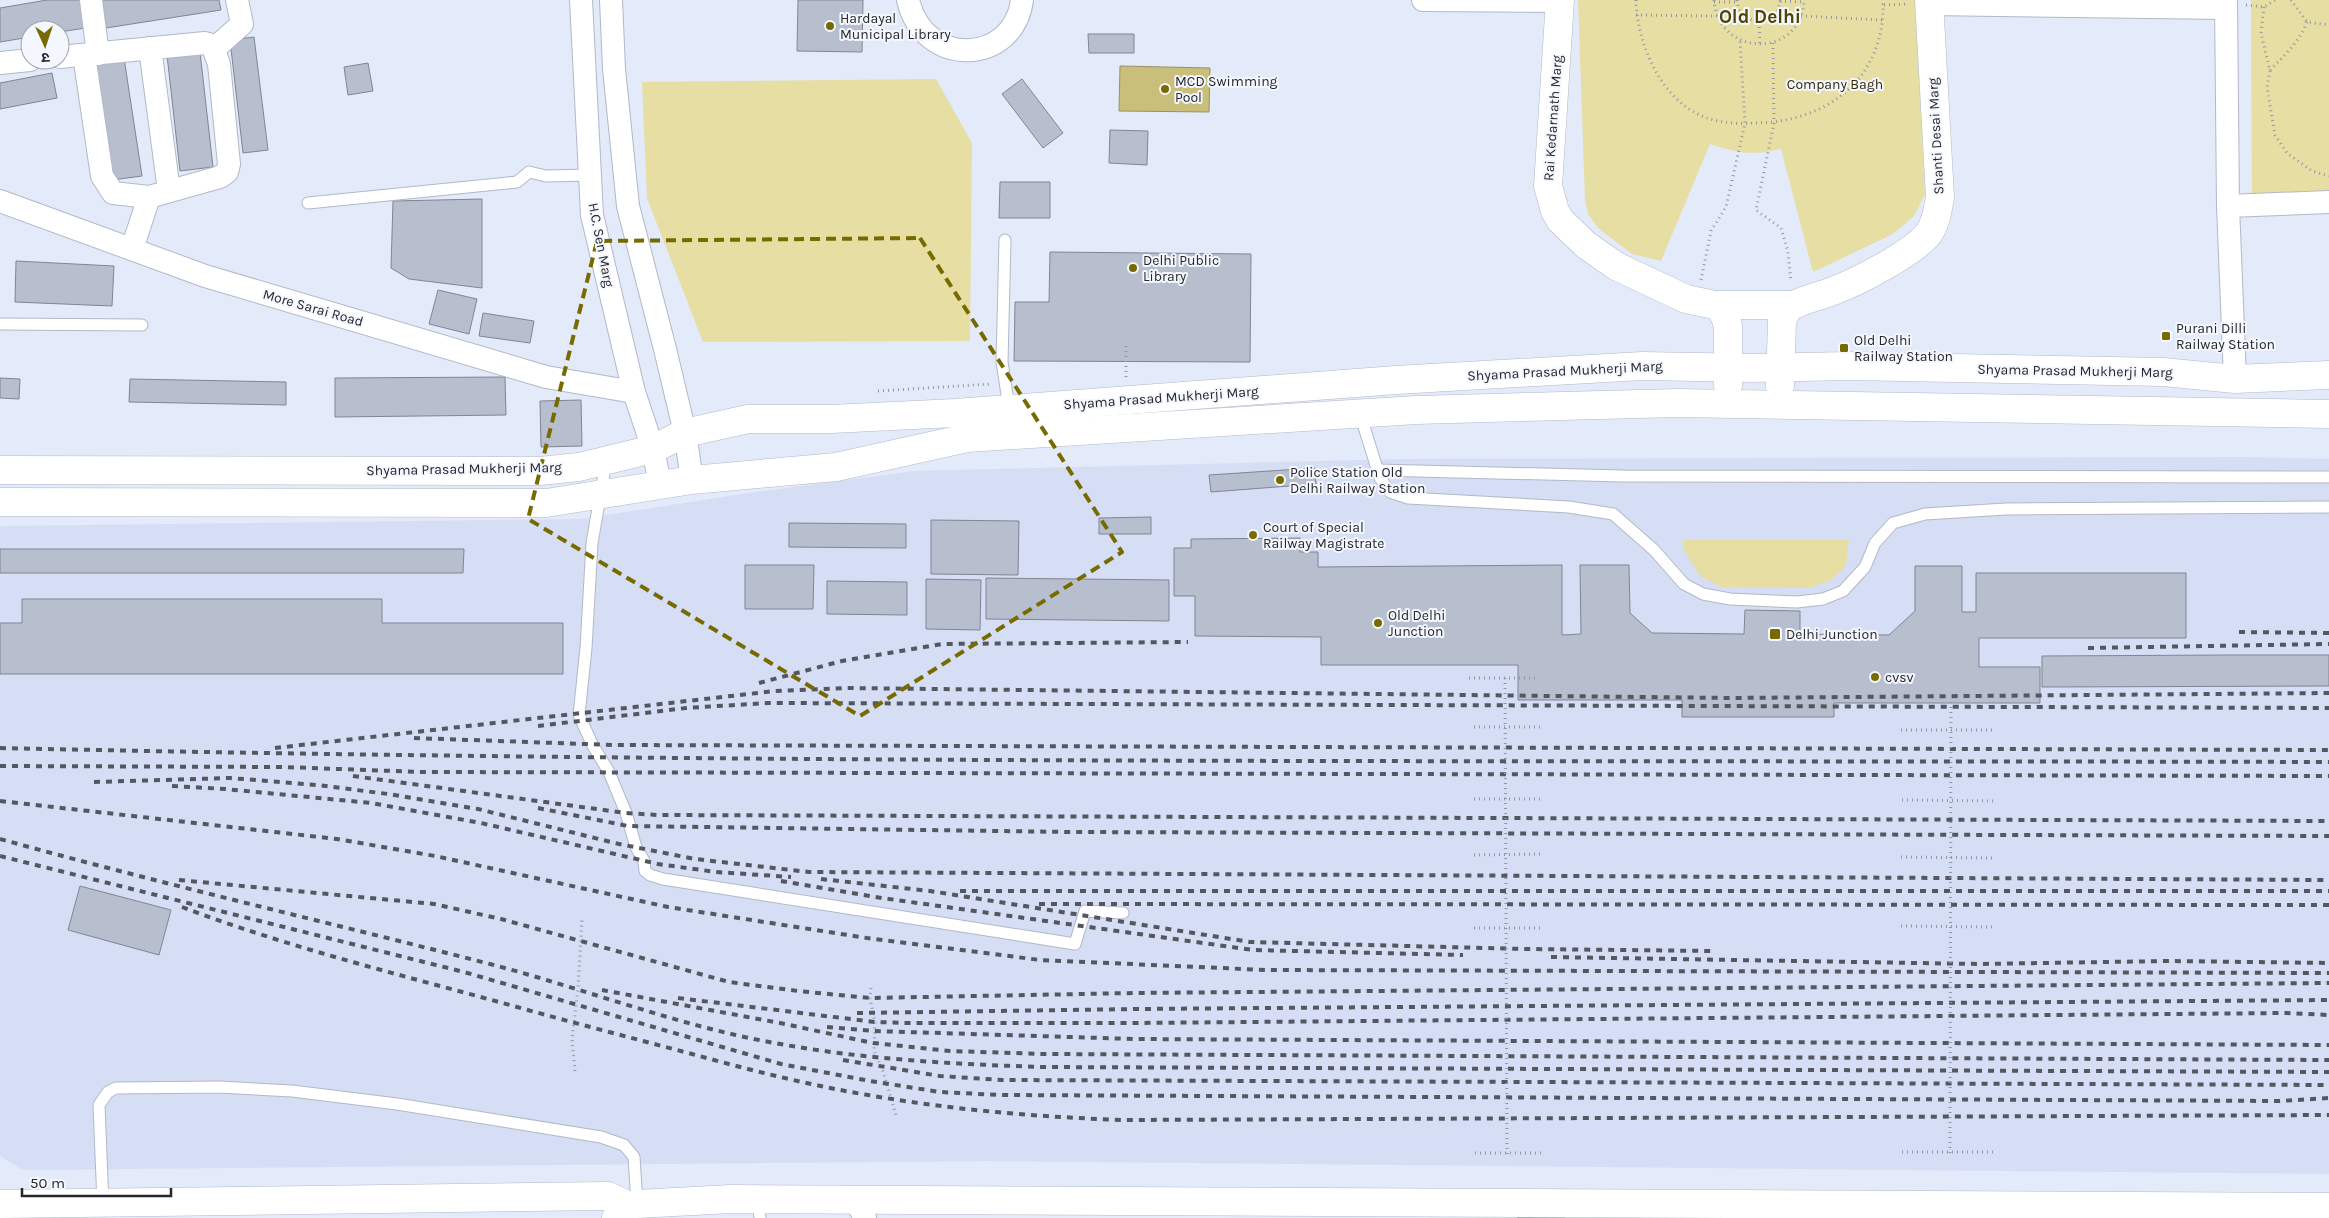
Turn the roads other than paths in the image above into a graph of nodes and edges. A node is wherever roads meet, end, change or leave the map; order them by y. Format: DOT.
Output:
graph roads {
  1 [pos="91,0"];
  2 [pos="237,0"];
  3 [pos="581,0"];
  4 [pos="611,0"];
  5 [pos="908,0"];
  6 [pos="1022,0"];
  7 [pos="1423,0"];
  8 [pos="1560,0"];
  9 [pos="1493,1"];
  10 [pos="1929,2"];
  11 [pos="2226,4"];
  12 [pos="150,48"];
  13 [pos="214,49"];
  14 [pos="91,54"];
  15 [pos="70,56"];
  16 [pos="20,61"];
  17 [pos="0,63"];
  18 [pos="590,175"];
  19 [pos="159,194"];
  20 [pos="0,201"];
  21 [pos="2329,202"];
  22 [pos="308,203"];
  23 [pos="2228,206"];
  24 [pos="1006,240"];
  25 [pos="132,250"];
  26 [pos="1708,303"];
  27 [pos="1792,305"];
  28 [pos="0,324"];
  29 [pos="142,325"];
  30 [pos="1728,367"];
  31 [pos="1780,367"];
  32 [pos="2329,375"];
  33 [pos="2235,379"];
  34 [pos="634,392"];
  35 [pos="1729,404"];
  36 [pos="1779,405"];
  37 [pos="1009,408"];
  38 [pos="1360,414"];
  39 [pos="2329,414"];
  40 [pos="685,433"];
  41 [pos="652,449"];
  42 [pos="606,460"];
  43 [pos="0,470"];
  44 [pos="1377,470"];
  45 [pos="2329,477"];
  46 [pos="692,480"];
  47 [pos="660,484"];
  48 [pos="599,494"];
  49 [pos="0,502"];
  50 [pos="2329,507"];
  51 [pos="1123,913"];
  52 [pos="103,1204"];
  53 [pos="0,1205"];
  54 [pos="2329,1207"];
  55 [pos="619,1208"];
  56 [pos="759,1208"];
  57 [pos="860,1208"];
  58 [pos="1691,1211"];
  59 [pos="30,1218"];
  1 -- 14 [label="street"];
  2 -- 13 [label="street"];
  3 -- 18 [label="street, H.C. Sen Marg"];
  4 -- 40 [label="street"];
  5 -- 6 [label="street"];
  7 -- 9 [label="street"];
  8 -- 9 [label="street"];
  8 -- 26 [label="main road, Rai Kedarnath Marg"];
  10 -- 11 [label="street"];
  10 -- 27 [label="main road, Shanti Desai Marg"];
  11 -- 23 [label="street"];
  12 -- 13 [label="street"];
  12 -- 14 [label="street"];
  12 -- 19 [label="street"];
  13 -- 19 [label="street"];
  14 -- 15 [label="street"];
  14 -- 19 [label="street"];
  16 -- 17 [label="street"];
  18 -- 22 [label="lane"];
  18 -- 34 [label="street, H.C. Sen Marg"];
  19 -- 25 [label="street"];
  20 -- 25 [label="street, More Sarai Road"];
  21 -- 23 [label="street"];
  23 -- 33 [label="street"];
  24 -- 37 [label="lane"];
  25 -- 34 [label="street, More Sarai Road"];
  26 -- 27 [label="main road, Shanti Desai Marg"];
  26 -- 30 [label="main road"];
  27 -- 31 [label="main road"];
  28 -- 29 [label="lane"];
  30 -- 31 [label="main road, Shyama Prasad Mukherji Marg"];
  30 -- 35 [label="main road"];
  30 -- 37 [label="main road, Shyama Prasad Mukherji Marg"];
  31 -- 33 [label="main road, Shyama Prasad Mukherji Marg"];
  31 -- 36 [label="main road"];
  32 -- 33 [label="main road, Shyama Prasad Mukherji Marg"];
  34 -- 41 [label="street, H.C. Sen Marg"];
  35 -- 36 [label="main road, Shyama Prasad Mukherji Marg"];
  35 -- 38 [label="main road, Shyama Prasad Mukherji Marg"];
  36 -- 39 [label="main road, Shyama Prasad Mukherji Marg"];
  37 -- 40 [label="main road, Shyama Prasad Mukherji Marg"];
  38 -- 44 [label="lane"];
  38 -- 46 [label="main road, Shyama Prasad Mukherji Marg"];
  40 -- 41 [label="main road, Shyama Prasad Mukherji Marg"];
  40 -- 46 [label="street"];
  41 -- 42 [label="main road, Shyama Prasad Mukherji Marg"];
  41 -- 47 [label="street, H.C. Sen Marg"];
  42 -- 43 [label="main road, Shyama Prasad Mukherji Marg"];
  42 -- 48 [label="lane"];
  44 -- 45 [label="lane"];
  44 -- 50 [label="lane"];
  46 -- 47 [label="main road, Shyama Prasad Mukherji Marg"];
  47 -- 48 [label="main road, Shyama Prasad Mukherji Marg"];
  48 -- 49 [label="main road, Shyama Prasad Mukherji Marg"];
  48 -- 51 [label="lane"];
  52 -- 53 [label="main road"];
  52 -- 55 [label="main road"];
  52 -- 55 [label="lane"];
  53 -- 59 [label="main road"];
  54 -- 58 [label="main road"];
  55 -- 56 [label="main road"];
  56 -- 57 [label="main road"];
  57 -- 58 [label="main road"];
}
